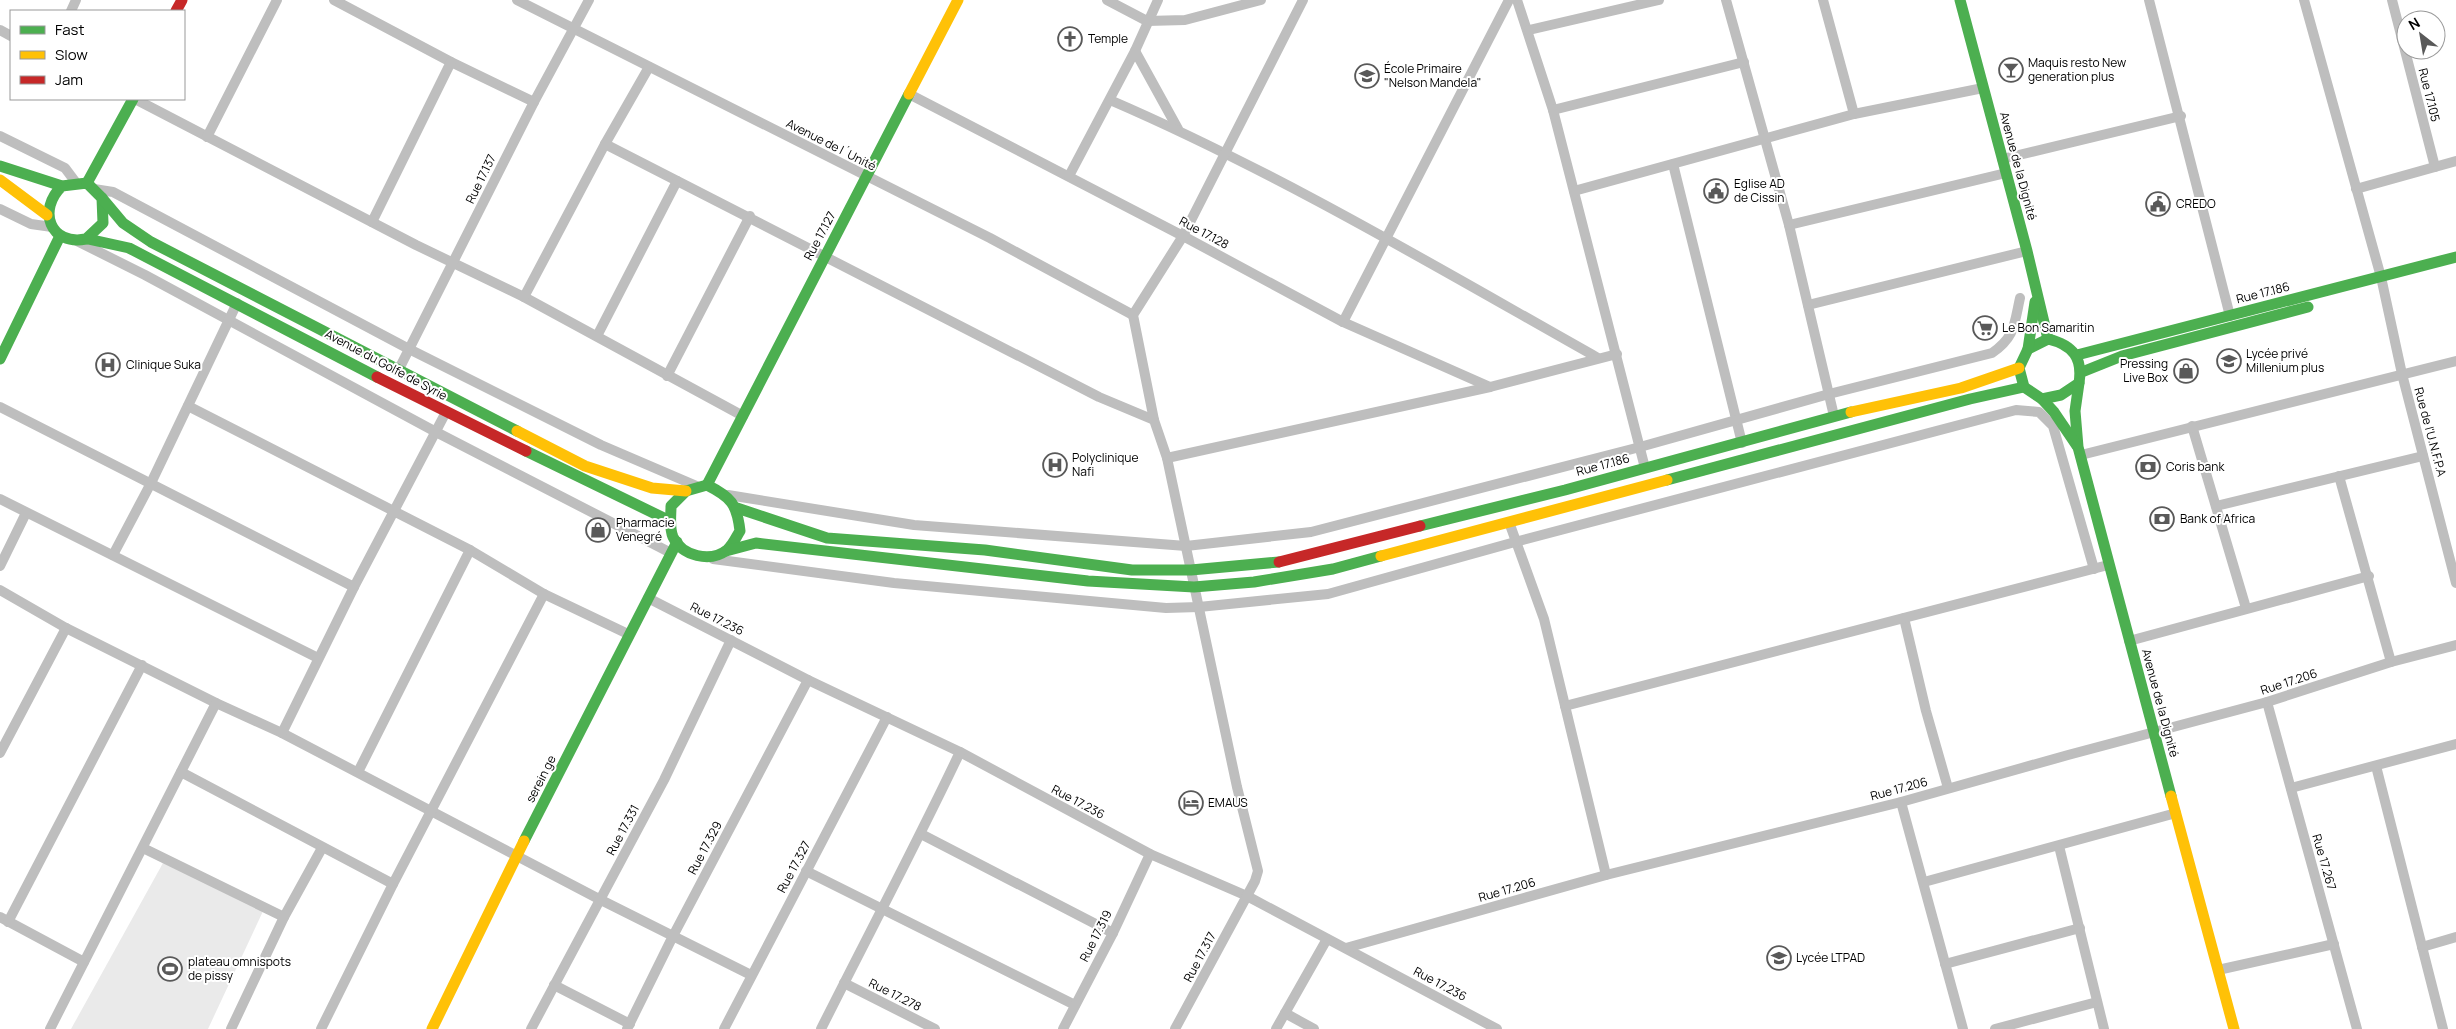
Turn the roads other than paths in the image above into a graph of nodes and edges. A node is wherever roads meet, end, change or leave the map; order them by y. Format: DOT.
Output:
graph roads {
  1 [pos="277,0"];
  2 [pos="334,0"];
  3 [pos="517,0"];
  4 [pos="590,0"];
  5 [pos="958,0"];
  6 [pos="1107,0"];
  7 [pos="1158,0"];
  8 [pos="1303,0"];
  9 [pos="1509,0"];
  10 [pos="1517,0"];
  11 [pos="1659,0"];
  12 [pos="1726,0"];
  13 [pos="1823,0"];
  14 [pos="1960,0"];
  15 [pos="2149,0"];
  16 [pos="2304,0"];
  17 [pos="2392,0"];
  18 [pos="1256,1"];
  19 [pos="1147,21"];
  20 [pos="573,30"];
  21 [pos="1529,30"];
  22 [pos="1135,52"];
  23 [pos="451,62"];
  24 [pos="1744,62"];
  25 [pos="649,67"];
  26 [pos="1983,88"];
  27 [pos="909,94"];
  28 [pos="133,100"];
  29 [pos="136,100"];
  30 [pos="1110,100"];
  31 [pos="534,102"];
  32 [pos="1553,110"];
  33 [pos="1854,114"];
  34 [pos="2180,116"];
  35 [pos="1178,130"];
  36 [pos="0,136"];
  37 [pos="207,136"];
  38 [pos="1765,140"];
  39 [pos="605,144"];
  40 [pos="1224,154"];
  41 [pos="2002,159"];
  42 [pos="2456,161"];
  43 [pos="1673,164"];
  44 [pos="0,166"];
  45 [pos="2435,166"];
  46 [pos="2006,173"];
  47 [pos="1069,176"];
  48 [pos="867,177"];
  49 [pos="0,180"];
  50 [pos="677,181"];
  51 [pos="62,186"];
  52 [pos="86,186"];
  53 [pos="2356,189"];
  54 [pos="1574,191"];
  55 [pos="102,198"];
  56 [pos="0,209"];
  57 [pos="46,215"];
  58 [pos="750,216"];
  59 [pos="372,222"];
  60 [pos="1789,225"];
  61 [pos="56,232"];
  62 [pos="1183,236"];
  63 [pos="1386,238"];
  64 [pos="82,240"];
  65 [pos="2027,251"];
  66 [pos="825,255"];
  67 [pos="2456,257"];
  68 [pos="454,263"];
  69 [pos="2456,268"];
  70 [pos="2382,282"];
  71 [pos="2037,293"];
  72 [pos="524,297"];
  73 [pos="2020,298"];
  74 [pos="237,303"];
  75 [pos="1808,305"];
  76 [pos="1133,315"];
  77 [pos="2230,316"];
  78 [pos="228,320"];
  79 [pos="1343,322"];
  80 [pos="597,336"];
  81 [pos="2048,339"];
  82 [pos="409,349"];
  83 [pos="2028,350"];
  84 [pos="1616,354"];
  85 [pos="2077,355"];
  86 [pos="1598,358"];
  87 [pos="0,359"];
  88 [pos="2456,361"];
  89 [pos="2019,368"];
  90 [pos="398,371"];
  91 [pos="2402,374"];
  92 [pos="668,376"];
  93 [pos="2080,378"];
  94 [pos="1490,387"];
  95 [pos="2024,387"];
  96 [pos="1828,394"];
  97 [pos="2042,399"];
  98 [pos="188,406"];
  99 [pos="0,407"];
  100 [pos="446,412"];
  101 [pos="743,416"];
  102 [pos="1834,416"];
  103 [pos="1154,420"];
  104 [pos="1736,420"];
  105 [pos="2192,426"];
  106 [pos="436,432"];
  107 [pos="1742,443"];
  108 [pos="1640,447"];
  109 [pos="2079,451"];
  110 [pos="2423,456"];
  111 [pos="1167,458"];
  112 [pos="1645,468"];
  113 [pos="2340,476"];
  114 [pos="151,483"];
  115 [pos="703,486"];
  116 [pos="686,491"];
  117 [pos="728,495"];
  118 [pos="0,499"];
  119 [pos="2216,506"];
  120 [pos="737,508"];
  121 [pos="394,512"];
  122 [pos="26,514"];
  123 [pos="670,521"];
  124 [pos="1509,522"];
  125 [pos="677,542"];
  126 [pos="1515,542"];
  127 [pos="1186,546"];
  128 [pos="470,550"];
  129 [pos="726,551"];
  130 [pos="671,553"];
  131 [pos="113,555"];
  132 [pos="2453,557"];
  133 [pos="709,558"];
  134 [pos="2108,565"];
  135 [pos="0,566"];
  136 [pos="2094,569"];
  137 [pos="1191,570"];
  138 [pos="2369,576"];
  139 [pos="2456,583"];
  140 [pos="354,587"];
  141 [pos="1194,587"];
  142 [pos="0,590"];
  143 [pos="544,594"];
  144 [pos="648,598"];
  145 [pos="1199,608"];
  146 [pos="2246,608"];
  147 [pos="1904,618"];
  148 [pos="66,628"];
  149 [pos="628,634"];
  150 [pos="732,640"];
  151 [pos="2129,641"];
  152 [pos="2456,645"];
  153 [pos="318,658"];
  154 [pos="2391,662"];
  155 [pos="142,665"];
  156 [pos="808,680"];
  157 [pos="2267,702"];
  158 [pos="216,703"];
  159 [pos="1565,706"];
  160 [pos="887,717"];
  161 [pos="2154,732"];
  162 [pos="282,733"];
  163 [pos="2456,746"];
  164 [pos="960,752"];
  165 [pos="0,753"];
  166 [pos="2376,766"];
  167 [pos="181,772"];
  168 [pos="358,772"];
  169 [pos="1948,788"];
  170 [pos="2291,788"];
  171 [pos="1901,802"];
  172 [pos="431,812"];
  173 [pos="2176,814"];
  174 [pos="921,834"];
  175 [pos="2059,846"];
  176 [pos="143,848"];
  177 [pos="322,848"];
  178 [pos="1150,854"];
  179 [pos="518,855"];
  180 [pos="806,871"];
  181 [pos="1606,875"];
  182 [pos="1924,882"];
  183 [pos="393,884"];
  184 [pos="1247,896"];
  185 [pos="600,899"];
  186 [pos="881,908"];
  187 [pos="284,917"];
  188 [pos="4,919"];
  189 [pos="2080,928"];
  190 [pos="1113,933"];
  191 [pos="673,936"];
  192 [pos="2456,937"];
  193 [pos="1327,939"];
  194 [pos="2334,944"];
  195 [pos="2422,946"];
  196 [pos="1346,948"];
  197 [pos="84,962"];
  198 [pos="1945,964"];
  199 [pos="2218,970"];
  200 [pos="751,975"];
  201 [pos="844,982"];
  202 [pos="554,985"];
  203 [pos="2098,1002"];
  204 [pos="1075,1005"];
  205 [pos="1285,1013"];
  206 [pos="629,1027"];
  207 [pos="50,1029"];
  208 [pos="231,1029"];
  209 [pos="321,1029"];
  210 [pos="432,1029"];
  211 [pos="532,1029"];
  212 [pos="724,1029"];
  213 [pos="821,1029"];
  214 [pos="934,1029"];
  215 [pos="1063,1029"];
  216 [pos="1175,1029"];
  217 [pos="1276,1029"];
  218 [pos="1314,1029"];
  219 [pos="1496,1029"];
  220 [pos="1964,1029"];
  221 [pos="1995,1029"];
  222 [pos="2104,1029"];
  223 [pos="2234,1029"];
  224 [pos="2357,1029"];
  225 [pos="2443,1029"];
  1 -- 37 [label="street"];
  2 -- 23 [label="street"];
  3 -- 20 [label="street, Avenue de l´Unité"];
  4 -- 20 [label="street, Rue 17.137"];
  5 -- 27 [label="main road, Rue 17.127"];
  6 -- 19 [label="street"];
  7 -- 19 [label="street"];
  8 -- 40 [label="street"];
  9 -- 63 [label="street"];
  10 -- 21 [label="street"];
  11 -- 21 [label="street"];
  12 -- 24 [label="street"];
  13 -- 33 [label="street"];
  14 -- 26 [label="main road, Avenue de la Dignité"];
  15 -- 34 [label="street"];
  16 -- 53 [label="street, Rue de l'U.N.F.P.A"];
  17 -- 45 [label="street, Rue 17.105"];
  18 -- 19 [label="street"];
  19 -- 22 [label="street"];
  20 -- 25 [label="street, Avenue de l´Unité"];
  20 -- 31 [label="street, Rue 17.137"];
  21 -- 32 [label="street"];
  22 -- 30 [label="street"];
  22 -- 35 [label="street"];
  23 -- 31 [label="street"];
  23 -- 59 [label="street"];
  24 -- 32 [label="street"];
  24 -- 38 [label="street"];
  25 -- 39 [label="street"];
  25 -- 48 [label="street, Avenue de l´Unité"];
  26 -- 33 [label="street"];
  26 -- 41 [label="main road, Avenue de la Dignité"];
  27 -- 47 [label="street, Rue 17.128"];
  27 -- 48 [label="main road, Rue 17.127"];
  28 -- 52 [label="main road"];
  29 -- 37 [label="street"];
  30 -- 35 [label="street"];
  30 -- 47 [label="street"];
  31 -- 68 [label="street, Rue 17.137"];
  32 -- 54 [label="street"];
  33 -- 38 [label="street"];
  34 -- 41 [label="street"];
  34 -- 77 [label="street"];
  35 -- 40 [label="street"];
  36 -- 52 [label="street"];
  37 -- 59 [label="street"];
  38 -- 43 [label="street"];
  38 -- 60 [label="street"];
  39 -- 50 [label="street"];
  39 -- 72 [label="street"];
  40 -- 62 [label="street"];
  40 -- 63 [label="street"];
  41 -- 46 [label="main road, Avenue de la Dignité"];
  42 -- 45 [label="street"];
  43 -- 54 [label="street"];
  43 -- 104 [label="street"];
  44 -- 51 [label="main road"];
  45 -- 53 [label="street"];
  46 -- 60 [label="street"];
  46 -- 65 [label="main road, Avenue de la Dignité"];
  47 -- 62 [label="street, Rue 17.128"];
  48 -- 66 [label="main road, Rue 17.127"];
  48 -- 76 [label="street, Avenue de l´Unité"];
  49 -- 57 [label="main road"];
  50 -- 58 [label="street"];
  50 -- 80 [label="street"];
  51 -- 52 [label="main road"];
  51 -- 57 [label="main road"];
  52 -- 55 [label="main road"];
  52 -- 82 [label="street"];
  53 -- 70 [label="street, Rue de l'U.N.F.P.A"];
  54 -- 84 [label="street"];
  55 -- 64 [label="main road"];
  55 -- 90 [label="main road"];
  56 -- 61 [label="street"];
  57 -- 61 [label="main road"];
  58 -- 66 [label="street"];
  58 -- 92 [label="street"];
  59 -- 68 [label="street"];
  60 -- 75 [label="street"];
  61 -- 64 [label="main road"];
  61 -- 87 [label="main road"];
  62 -- 76 [label="street"];
  62 -- 79 [label="street, Rue 17.128"];
  63 -- 79 [label="street"];
  63 -- 86 [label="street"];
  64 -- 74 [label="main road, Avenue du Golfe de Syrie"];
  64 -- 78 [label="street"];
  65 -- 71 [label="main road, Avenue de la Dignité"];
  65 -- 75 [label="street"];
  66 -- 101 [label="main road, Rue 17.127"];
  66 -- 103 [label="street"];
  67 -- 70 [label="main road, Rue 17.186"];
  68 -- 72 [label="street"];
  68 -- 82 [label="street, Rue 17.137"];
  69 -- 70 [label="main road"];
  70 -- 77 [label="main road, Rue 17.186"];
  70 -- 91 [label="street, Rue de l'U.N.F.P.A"];
  70 -- 93 [label="main road"];
  71 -- 81 [label="main road, Avenue de la Dignité"];
  71 -- 83 [label="main road"];
  72 -- 80 [label="street"];
  73 -- 96 [label="street"];
  74 -- 78 [label="street"];
  74 -- 100 [label="main road, Avenue du Golfe de Syrie"];
  75 -- 96 [label="street"];
  76 -- 103 [label="street, Rue 17.317"];
  77 -- 85 [label="main road, Rue 17.186"];
  78 -- 98 [label="street"];
  78 -- 106 [label="street"];
  79 -- 94 [label="street, Rue 17.128"];
  80 -- 92 [label="street"];
  81 -- 83 [label="main road"];
  81 -- 85 [label="main road"];
  82 -- 90 [label="street, Rue 17.137"];
  82 -- 115 [label="street"];
  83 -- 89 [label="main road"];
  84 -- 86 [label="street"];
  84 -- 108 [label="street"];
  85 -- 93 [label="main road"];
  86 -- 94 [label="street"];
  88 -- 91 [label="street"];
  89 -- 95 [label="main road"];
  89 -- 102 [label="main road, Rue 17.186"];
  90 -- 116 [label="main road"];
  91 -- 105 [label="street"];
  91 -- 110 [label="street, Rue de l'U.N.F.P.A"];
  92 -- 101 [label="street"];
  93 -- 97 [label="main road"];
  93 -- 109 [label="main road, Avenue de la Dignité"];
  94 -- 111 [label="street"];
  95 -- 97 [label="main road"];
  95 -- 124 [label="main road"];
  96 -- 102 [label="street"];
  96 -- 104 [label="street"];
  97 -- 109 [label="main road"];
  98 -- 114 [label="street"];
  98 -- 121 [label="street"];
  99 -- 114 [label="street"];
  100 -- 106 [label="street"];
  100 -- 123 [label="main road, Avenue du Golfe de Syrie"];
  101 -- 115 [label="main road, Rue 17.127"];
  102 -- 107 [label="main road, Rue 17.186"];
  103 -- 111 [label="street, Rue 17.317"];
  104 -- 107 [label="street"];
  104 -- 108 [label="street"];
  105 -- 109 [label="street"];
  105 -- 119 [label="street"];
  106 -- 121 [label="street"];
  106 -- 130 [label="street"];
  107 -- 112 [label="main road, Rue 17.186"];
  108 -- 112 [label="street"];
  108 -- 127 [label="street"];
  109 -- 134 [label="main road, Avenue de la Dignité"];
  110 -- 113 [label="street"];
  110 -- 132 [label="street, Rue de l'U.N.F.P.A"];
  111 -- 127 [label="street, Rue 17.317"];
  112 -- 137 [label="main road, Rue 17.186"];
  113 -- 119 [label="street"];
  113 -- 138 [label="street"];
  114 -- 131 [label="street"];
  114 -- 140 [label="street"];
  115 -- 116 [label="main road"];
  115 -- 117 [label="main road"];
  116 -- 123 [label="main road"];
  117 -- 120 [label="main road"];
  117 -- 127 [label="street"];
  118 -- 122 [label="street"];
  119 -- 146 [label="street"];
  120 -- 129 [label="main road"];
  120 -- 137 [label="main road, Rue 17.186"];
  121 -- 128 [label="street"];
  121 -- 140 [label="street"];
  122 -- 131 [label="street"];
  122 -- 135 [label="street"];
  123 -- 125 [label="main road"];
  124 -- 126 [label="street"];
  124 -- 141 [label="main road"];
  125 -- 130 [label="main road, serein ge"];
  125 -- 133 [label="main road"];
  126 -- 136 [label="street"];
  126 -- 145 [label="street"];
  126 -- 159 [label="street"];
  127 -- 137 [label="street, Rue 17.317"];
  128 -- 143 [label="street"];
  128 -- 168 [label="street"];
  129 -- 133 [label="main road"];
  129 -- 141 [label="main road"];
  130 -- 144 [label="main road, serein ge"];
  131 -- 153 [label="street"];
  132 -- 139 [label="street, Rue de l'U.N.F.P.A"];
  133 -- 145 [label="street"];
  134 -- 136 [label="street"];
  134 -- 151 [label="main road, Avenue de la Dignité"];
  136 -- 147 [label="street"];
  137 -- 141 [label="street, Rue 17.317"];
  138 -- 146 [label="street"];
  138 -- 154 [label="street"];
  140 -- 153 [label="street"];
  141 -- 145 [label="street, Rue 17.317"];
  142 -- 148 [label="street"];
  143 -- 149 [label="street"];
  143 -- 172 [label="street"];
  144 -- 149 [label="main road, serein ge"];
  144 -- 150 [label="street, Rue 17.236"];
  145 -- 184 [label="street, Rue 17.317"];
  146 -- 151 [label="street"];
  147 -- 159 [label="street"];
  147 -- 169 [label="street"];
  148 -- 155 [label="street"];
  148 -- 165 [label="street"];
  149 -- 179 [label="main road, serein ge"];
  150 -- 156 [label="street, Rue 17.236"];
  150 -- 185 [label="street, Rue 17.331"];
  151 -- 161 [label="main road, Avenue de la Dignité"];
  152 -- 154 [label="street, Rue 17.206"];
  153 -- 162 [label="street"];
  154 -- 157 [label="street, Rue 17.206"];
  155 -- 158 [label="street"];
  155 -- 188 [label="street"];
  156 -- 160 [label="street, Rue 17.236"];
  156 -- 191 [label="street, Rue 17.329"];
  157 -- 161 [label="street, Rue 17.206"];
  157 -- 170 [label="street, Rue 17.267"];
  158 -- 162 [label="street"];
  158 -- 167 [label="street"];
  159 -- 181 [label="street"];
  160 -- 164 [label="street, Rue 17.236"];
  160 -- 180 [label="street, Rue 17.327"];
  161 -- 169 [label="street, Rue 17.206"];
  161 -- 173 [label="main road, Avenue de la Dignité"];
  162 -- 168 [label="street"];
  163 -- 166 [label="street"];
  164 -- 174 [label="street"];
  164 -- 178 [label="street, Rue 17.236"];
  166 -- 170 [label="street"];
  166 -- 195 [label="street"];
  167 -- 176 [label="street"];
  167 -- 177 [label="street"];
  168 -- 172 [label="street"];
  169 -- 171 [label="street, Rue 17.206"];
  170 -- 194 [label="street, Rue 17.267"];
  171 -- 181 [label="street, Rue 17.206"];
  171 -- 182 [label="street"];
  172 -- 179 [label="street"];
  172 -- 183 [label="street"];
  173 -- 175 [label="street"];
  173 -- 199 [label="main road, Avenue de la Dignité"];
  174 -- 186 [label="street"];
  174 -- 190 [label="street"];
  175 -- 182 [label="street"];
  175 -- 189 [label="street"];
  176 -- 187 [label="street"];
  176 -- 197 [label="street"];
  177 -- 183 [label="street"];
  177 -- 187 [label="street"];
  178 -- 184 [label="street, Rue 17.236"];
  178 -- 190 [label="street, Rue 17.319"];
  179 -- 185 [label="street"];
  179 -- 210 [label="main road, serein ge"];
  180 -- 186 [label="street"];
  180 -- 200 [label="street, Rue 17.327"];
  181 -- 196 [label="street, Rue 17.206"];
  182 -- 198 [label="street"];
  183 -- 209 [label="street"];
  184 -- 193 [label="street, Rue 17.236"];
  184 -- 216 [label="street, Rue 17.317"];
  185 -- 191 [label="street"];
  185 -- 202 [label="street, Rue 17.331"];
  186 -- 201 [label="street"];
  186 -- 204 [label="street"];
  187 -- 208 [label="street"];
  188 -- 197 [label="street"];
  189 -- 198 [label="street"];
  189 -- 203 [label="street"];
  190 -- 204 [label="street, Rue 17.319"];
  191 -- 200 [label="street"];
  191 -- 206 [label="street, Rue 17.329"];
  192 -- 195 [label="street"];
  193 -- 196 [label="street, Rue 17.236"];
  193 -- 205 [label="street"];
  194 -- 199 [label="street"];
  194 -- 224 [label="street, Rue 17.267"];
  195 -- 225 [label="street"];
  196 -- 219 [label="street, Rue 17.236"];
  197 -- 207 [label="street"];
  198 -- 220 [label="street"];
  199 -- 223 [label="main road, Avenue de la Dignité"];
  200 -- 212 [label="street, Rue 17.327"];
  201 -- 213 [label="street"];
  201 -- 214 [label="street, Rue 17.278"];
  202 -- 206 [label="street"];
  202 -- 211 [label="street, Rue 17.331"];
  203 -- 221 [label="street"];
  203 -- 222 [label="street"];
  204 -- 215 [label="street, Rue 17.319"];
  205 -- 217 [label="street"];
  205 -- 218 [label="street"];
}
